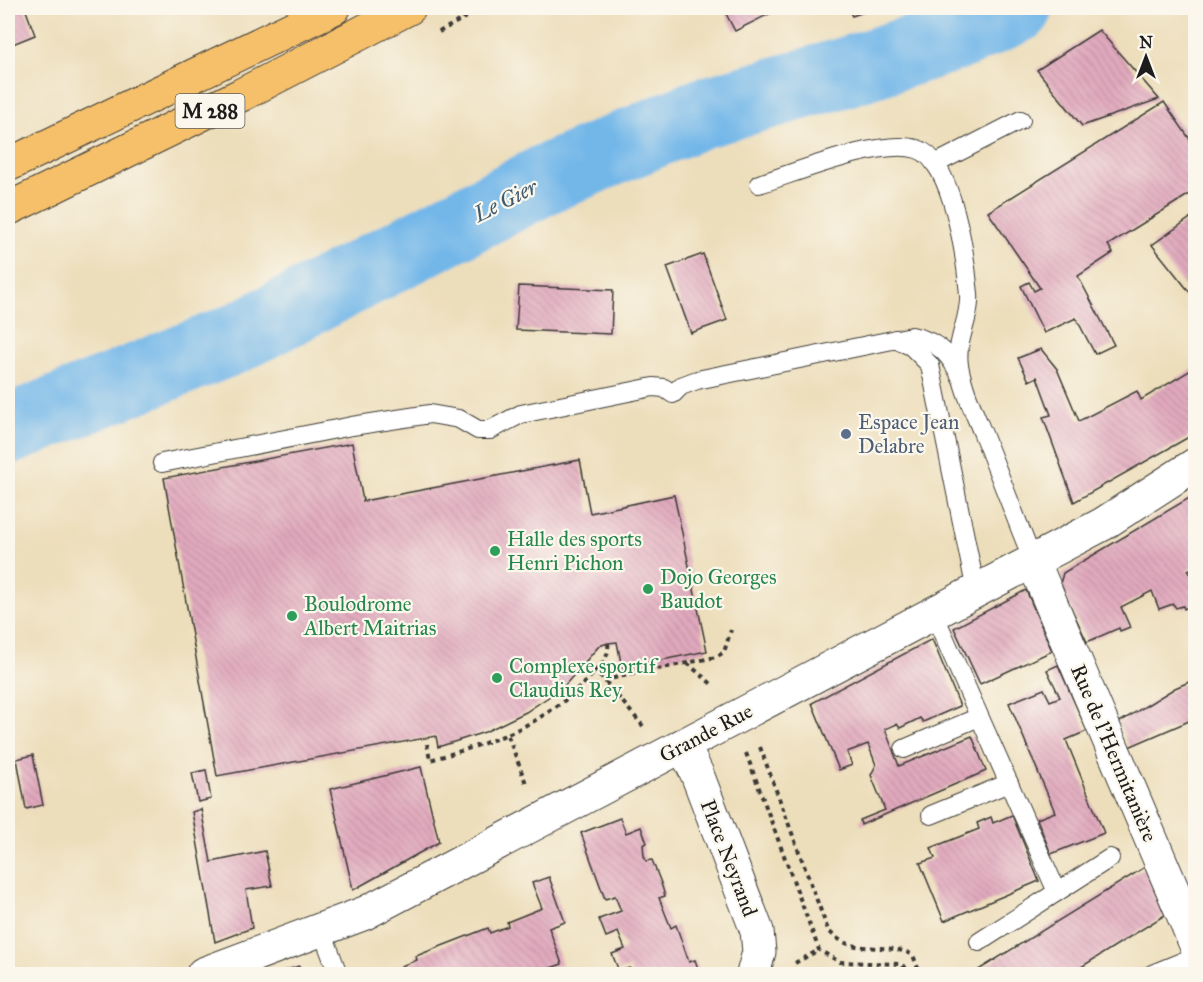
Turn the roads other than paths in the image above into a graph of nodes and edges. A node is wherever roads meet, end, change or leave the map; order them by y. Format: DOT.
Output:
graph roads {
  1 [pos="334,8"];
  2 [pos="409,8"];
  3 [pos="1021,120"];
  4 [pos="935,164"];
  5 [pos="8,165"];
  6 [pos="759,184"];
  7 [pos="8,209"];
  8 [pos="895,339"];
  9 [pos="962,379"];
  10 [pos="162,463"];
  11 [pos="1196,464"];
  12 [pos="1033,561"];
  13 [pos="976,591"];
  14 [pos="934,614"];
  15 [pos="979,717"];
  16 [pos="904,749"];
  17 [pos="674,750"];
  18 [pos="1009,783"];
  19 [pos="932,815"];
  20 [pos="1110,858"];
  21 [pos="1057,892"];
  22 [pos="322,931"];
  23 [pos="979,942"];
  24 [pos="1196,945"];
  25 [pos="1196,956"];
  26 [pos="210,973"];
  27 [pos="753,974"];
  28 [pos="338,975"];
  29 [pos="1152,975"];
  1 -- 5 [label="main road, M 288"];
  2 -- 7 [label="main road, M 288"];
  3 -- 4 [label="lane"];
  4 -- 6 [label="lane"];
  4 -- 9 [label="lane"];
  8 -- 9 [label="lane"];
  8 -- 10 [label="lane"];
  8 -- 13 [label="lane"];
  9 -- 12 [label="lane"];
  11 -- 12 [label="street, Grande Rue"];
  12 -- 13 [label="street, Grande Rue"];
  12 -- 24 [label="street, Rue de l'Hermitanière"];
  13 -- 14 [label="street, Grande Rue"];
  14 -- 15 [label="lane"];
  14 -- 17 [label="street, Grande Rue"];
  15 -- 16 [label="lane"];
  15 -- 18 [label="lane"];
  17 -- 22 [label="street, Grande Rue"];
  17 -- 27 [label="street, Place Neyrand"];
  18 -- 19 [label="lane"];
  18 -- 21 [label="lane"];
  20 -- 21 [label="lane"];
  21 -- 23 [label="lane"];
  22 -- 26 [label="street, Grande Rue"];
  22 -- 28 [label="lane"];
  25 -- 29 [label="lane"];
}
